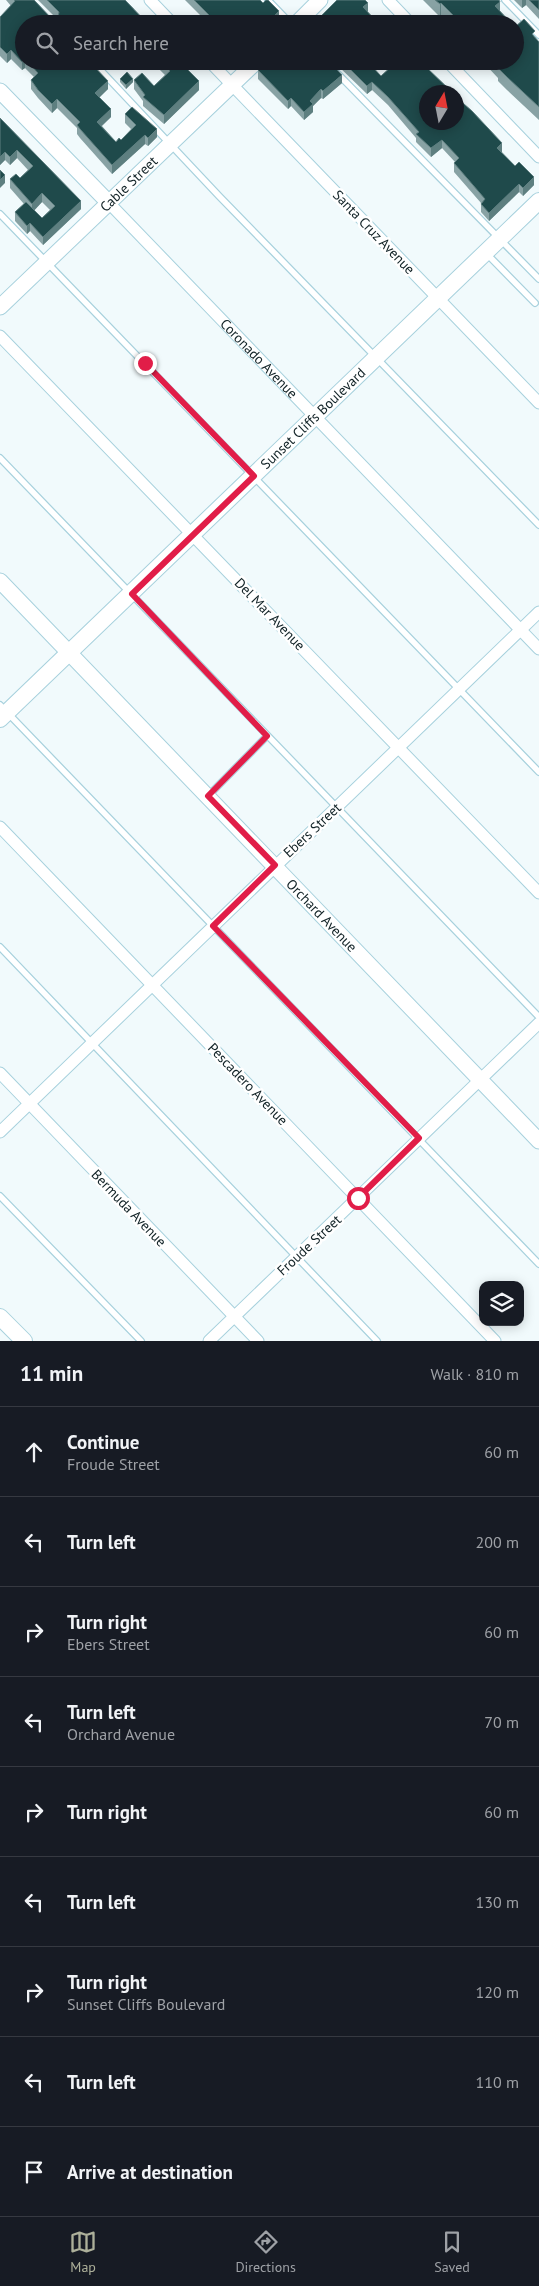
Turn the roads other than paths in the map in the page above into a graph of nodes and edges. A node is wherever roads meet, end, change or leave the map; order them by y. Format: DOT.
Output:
graph roads {
  1 [pos="150,0"];
  2 [pos="268,0"];
  3 [pos="320,0"];
  4 [pos="388,0"];
  5 [pos="504,0"];
  6 [pos="164,15"];
  7 [pos="283,15"];
  8 [pos="305,15"];
  9 [pos="402,15"];
  10 [pos="519,15"];
  11 [pos="524,20"];
  12 [pos="539,35"];
  13 [pos="101,70"];
  14 [pos="218,70"];
  15 [pos="248,70"];
  16 [pos="335,70"];
  17 [pos="456,70"];
  18 [pos="232,85"];
  19 [pos="0,91"];
  20 [pos="171,143"];
  21 [pos="539,157"];
  22 [pos="539,201"];
  23 [pos="109,203"];
  24 [pos="0,214"];
  25 [pos="500,238"];
  26 [pos="485,253"];
  27 [pos="47,262"];
  28 [pos="539,279"];
  29 [pos="438,298"];
  30 [pos="535,303"];
  31 [pos="0,307"];
  32 [pos="0,336"];
  33 [pos="377,357"];
  34 [pos="539,403"];
  35 [pos="315,417"];
  36 [pos="0,458"];
  37 [pos="254,476"];
  38 [pos="539,525"];
  39 [pos="192,535"];
  40 [pos="0,581"];
  41 [pos="132,594"];
  42 [pos="539,612"];
  43 [pos="520,630"];
  44 [pos="539,649"];
  45 [pos="70,653"];
  46 [pos="458,689"];
  47 [pos="2,712"];
  48 [pos="267,736"];
  49 [pos="399,748"];
  50 [pos="539,772"];
  51 [pos="208,796"];
  52 [pos="337,807"];
  53 [pos="0,827"];
  54 [pos="275,865"];
  55 [pos="539,893"];
  56 [pos="213,926"];
  57 [pos="0,947"];
  58 [pos="152,985"];
  59 [pos="539,1017"];
  60 [pos="539,1023"];
  61 [pos="91,1044"];
  62 [pos="0,1074"];
  63 [pos="480,1079"];
  64 [pos="29,1104"];
  65 [pos="0,1132"];
  66 [pos="419,1138"];
  67 [pos="539,1141"];
  68 [pos="0,1196"];
  69 [pos="358,1198"];
  70 [pos="296,1256"];
  71 [pos="539,1264"];
  72 [pos="234,1316"];
  73 [pos="0,1317"];
  74 [pos="24,1341"];
  75 [pos="141,1341"];
  76 [pos="209,1341"];
  77 [pos="258,1341"];
  78 [pos="377,1341"];
  79 [pos="494,1341"];
  1 -- 6 [label="street"];
  2 -- 7 [label="lane"];
  3 -- 8 [label="street"];
  4 -- 9 [label="street"];
  5 -- 10 [label="lane"];
  11 -- 12 [label="lane"];
  13 -- 20 [label="lane"];
  14 -- 18 [label="street, Santa Cruz Avenue"];
  15 -- 18 [label="street, Cable Street"];
  16 -- 25 [label="lane"];
  17 -- 21 [label="street"];
  18 -- 20 [label="street, Cable Street"];
  18 -- 29 [label="street, Santa Cruz Avenue"];
  19 -- 23 [label="street, Coronado Avenue"];
  20 -- 23 [label="street, Cable Street"];
  20 -- 33 [label="lane"];
  22 -- 25 [label="main road, Sunset Cliffs Boulevard"];
  23 -- 27 [label="street, Cable Street"];
  23 -- 35 [label="street, Coronado Avenue"];
  24 -- 27 [label="lane"];
  25 -- 26 [label="main road, Sunset Cliffs Boulevard"];
  25 -- 28 [label="lane"];
  26 -- 29 [label="main road, Sunset Cliffs Boulevard"];
  26 -- 30 [label="lane"];
  27 -- 31 [label="street, Cable Street"];
  27 -- 37 [label="lane"];
  29 -- 33 [label="main road, Sunset Cliffs Boulevard"];
  29 -- 34 [label="street, Santa Cruz Avenue"];
  32 -- 39 [label="street, Del Mar Avenue"];
  33 -- 35 [label="main road, Sunset Cliffs Boulevard"];
  33 -- 38 [label="lane"];
  35 -- 37 [label="main road, Sunset Cliffs Boulevard"];
  35 -- 43 [label="street, Coronado Avenue"];
  36 -- 41 [label="lane"];
  37 -- 39 [label="main road, Sunset Cliffs Boulevard"];
  37 -- 46 [label="lane"];
  39 -- 41 [label="main road, Sunset Cliffs Boulevard"];
  39 -- 49 [label="street, Del Mar Avenue"];
  40 -- 45 [label="street, Orchard Avenue"];
  41 -- 45 [label="main road, Sunset Cliffs Boulevard"];
  41 -- 48 [label="lane"];
  42 -- 43 [label="street, Ebers Street"];
  43 -- 44 [label="street, Coronado Avenue"];
  43 -- 46 [label="street, Ebers Street"];
  45 -- 47 [label="main road, Sunset Cliffs Boulevard"];
  45 -- 51 [label="street, Orchard Avenue"];
  46 -- 49 [label="street, Ebers Street"];
  46 -- 50 [label="lane"];
  47 -- 56 [label="lane"];
  48 -- 51 [label="lane"];
  48 -- 52 [label="lane"];
  49 -- 52 [label="street, Ebers Street"];
  49 -- 55 [label="street, Del Mar Avenue"];
  51 -- 54 [label="street, Orchard Avenue"];
  52 -- 54 [label="street, Ebers Street"];
  52 -- 59 [label="lane"];
  53 -- 58 [label="street, Pescadero Avenue"];
  54 -- 56 [label="street, Ebers Street"];
  54 -- 63 [label="street, Orchard Avenue"];
  56 -- 58 [label="street, Ebers Street"];
  56 -- 66 [label="lane"];
  57 -- 61 [label="lane"];
  58 -- 61 [label="street, Ebers Street"];
  58 -- 69 [label="street, Pescadero Avenue"];
  60 -- 63 [label="street, Froude Street"];
  61 -- 64 [label="street, Ebers Street"];
  61 -- 70 [label="lane"];
  62 -- 64 [label="street, Bermuda Avenue"];
  63 -- 66 [label="street, Froude Street"];
  63 -- 67 [label="street, Orchard Avenue"];
  64 -- 65 [label="street, Ebers Street"];
  64 -- 72 [label="street, Bermuda Avenue"];
  66 -- 69 [label="street, Froude Street"];
  66 -- 71 [label="lane"];
  68 -- 75 [label="lane"];
  69 -- 70 [label="street, Froude Street"];
  69 -- 79 [label="street, Pescadero Avenue"];
  70 -- 72 [label="street, Froude Street"];
  70 -- 78 [label="lane"];
  72 -- 76 [label="street, Froude Street"];
  72 -- 77 [label="street, Bermuda Avenue"];
  73 -- 74 [label="main road"];
}
